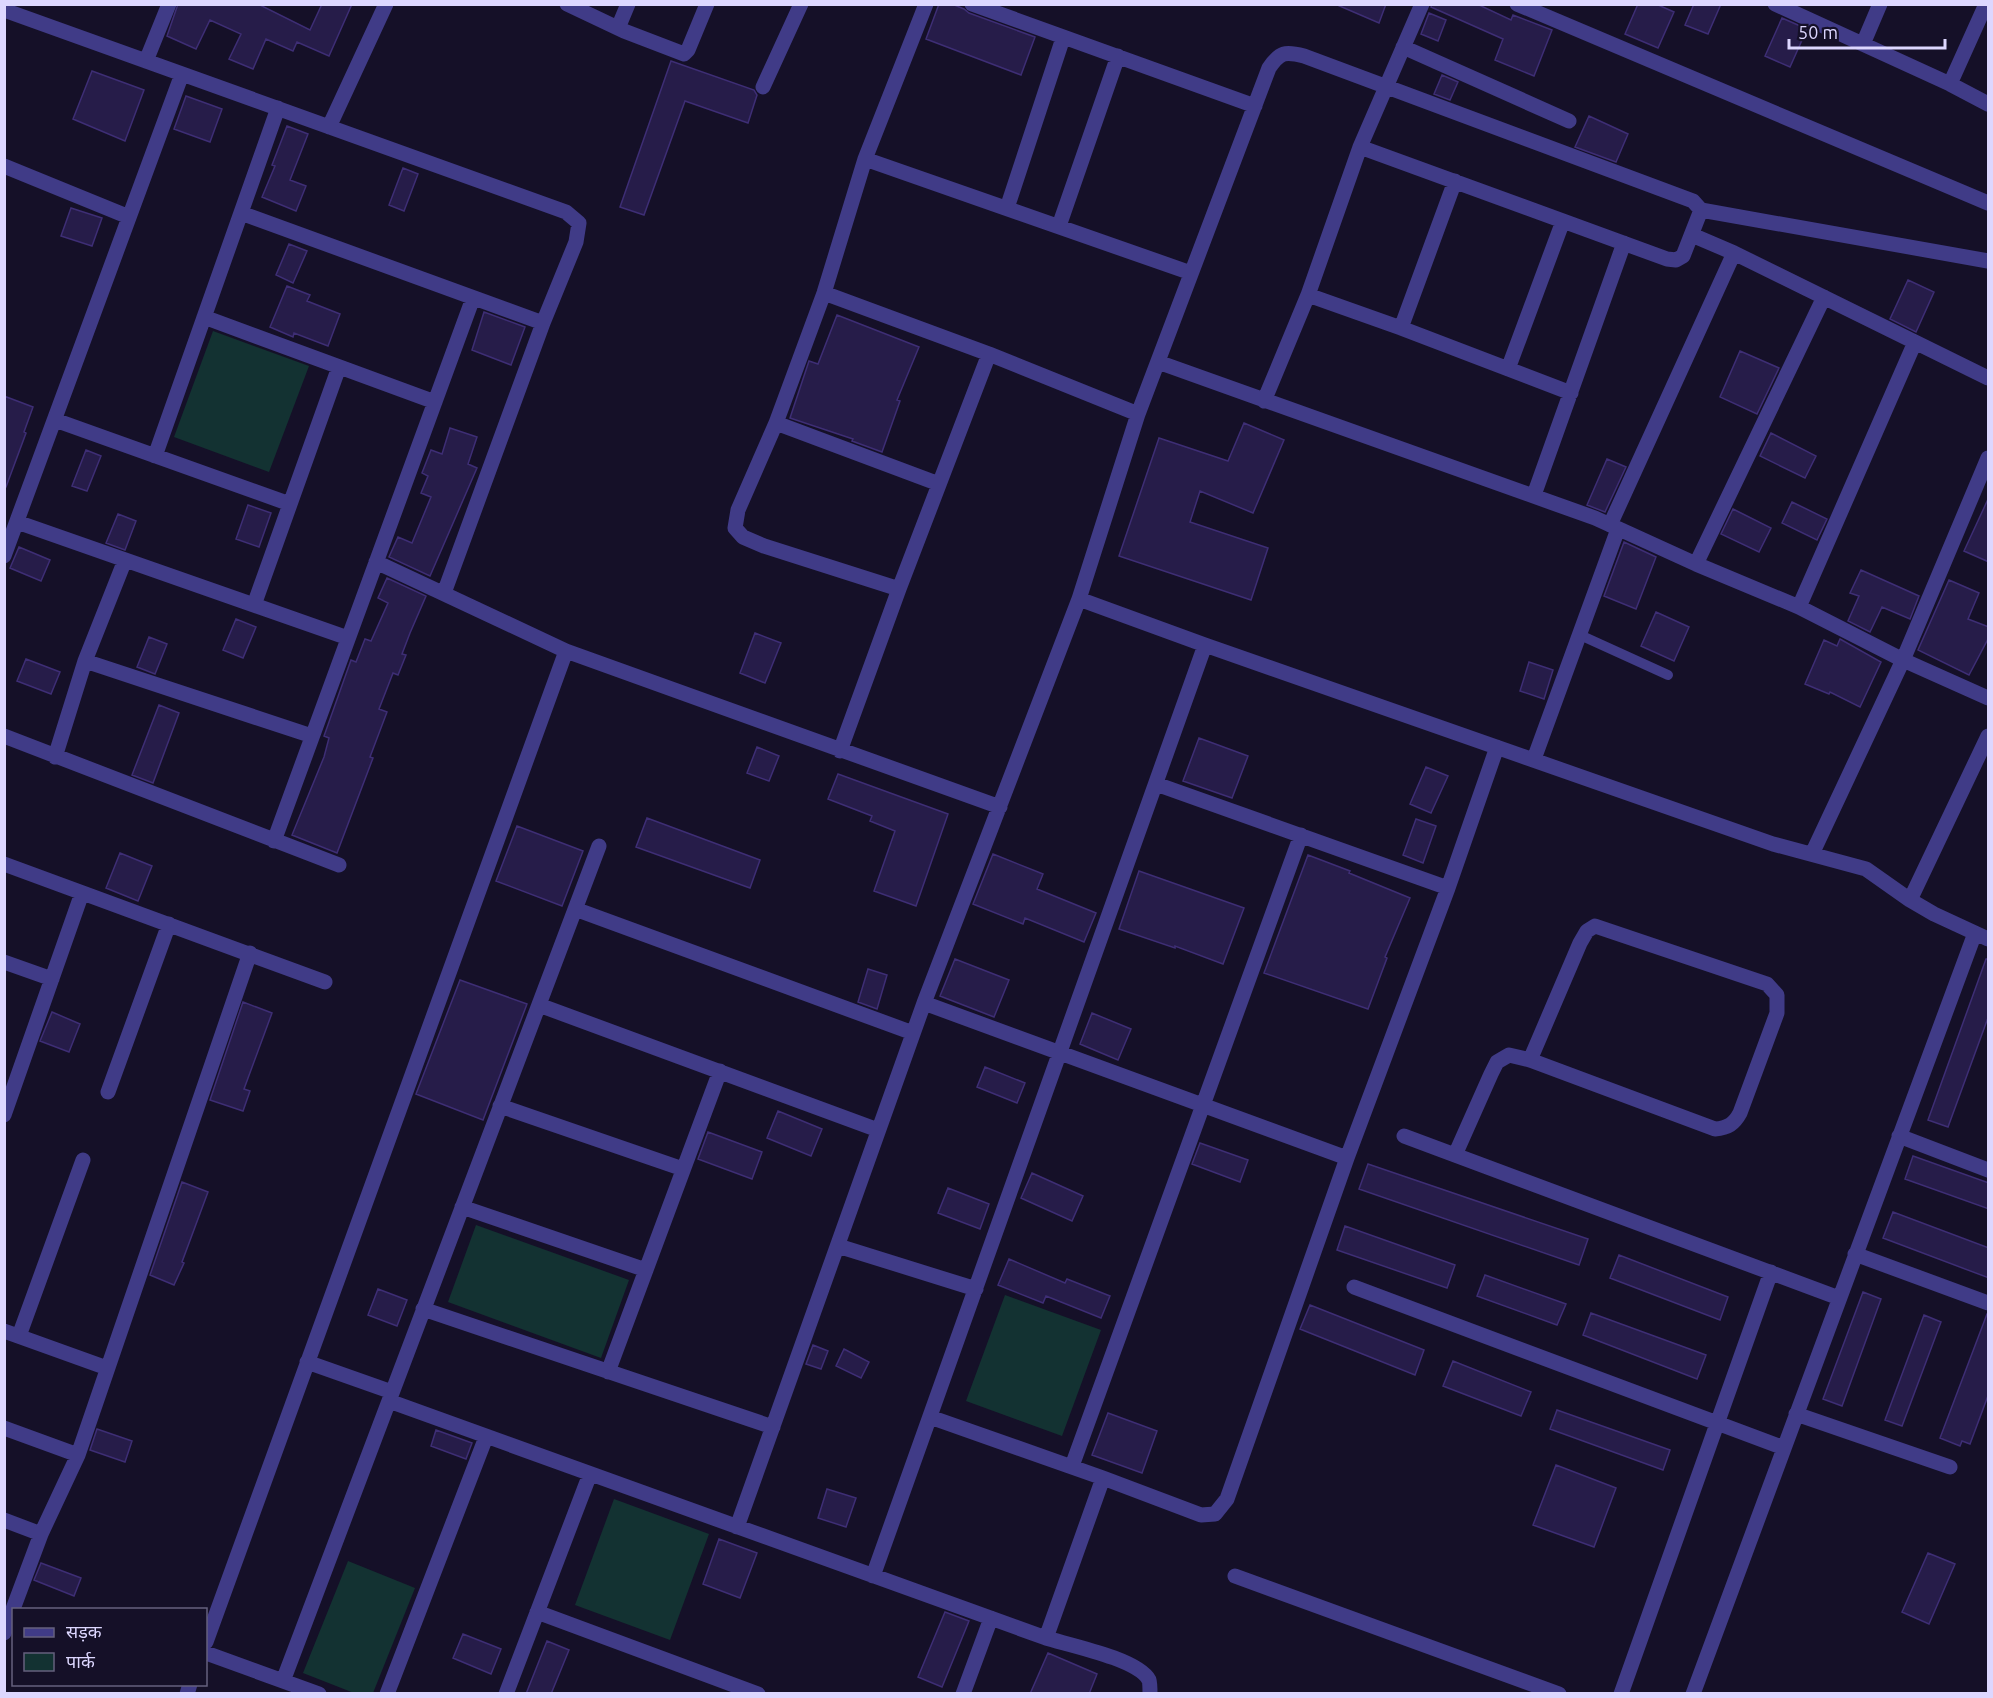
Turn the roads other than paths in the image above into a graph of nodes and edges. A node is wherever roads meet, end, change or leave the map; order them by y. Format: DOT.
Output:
graph roads {
  1 [pos="169,4"];
  2 [pos="386,4"];
  3 [pos="567,4"];
  4 [pos="628,4"];
  5 [pos="707,4"];
  6 [pos="801,4"];
  7 [pos="926,4"];
  8 [pos="972,4"];
  9 [pos="1422,4"];
  10 [pos="1517,4"];
  11 [pos="1775,4"];
  12 [pos="1880,4"];
  13 [pos="1986,4"];
  14 [pos="4,10"];
  15 [pos="1549,11"];
  16 [pos="618,28"];
  17 [pos="1063,38"];
  18 [pos="1863,44"];
  19 [pos="1403,46"];
  20 [pos="1118,56"];
  21 [pos="146,61"];
  22 [pos="182,74"];
  23 [pos="1950,84"];
  24 [pos="763,87"];
  25 [pos="1385,87"];
  26 [pos="1989,104"];
  27 [pos="1255,106"];
  28 [pos="278,108"];
  29 [pos="1569,121"];
  30 [pos="329,127"];
  31 [pos="1360,147"];
  32 [pos="865,159"];
  33 [pos="4,166"];
  34 [pos="1455,181"];
  35 [pos="1989,203"];
  36 [pos="1007,208"];
  37 [pos="1701,210"];
  38 [pos="241,213"];
  39 [pos="129,217"];
  40 [pos="1563,221"];
  41 [pos="1059,226"];
  42 [pos="1692,235"];
  43 [pos="1624,243"];
  44 [pos="1734,253"];
  45 [pos="1989,261"];
  46 [pos="1191,273"];
  47 [pos="824,293"];
  48 [pos="1308,295"];
  49 [pos="1824,297"];
  50 [pos="473,298"];
  51 [pos="204,317"];
  52 [pos="543,323"];
  53 [pos="1401,328"];
  54 [pos="1915,342"];
  55 [pos="989,354"];
  56 [pos="1158,362"];
  57 [pos="339,367"];
  58 [pos="1508,369"];
  59 [pos="1989,378"];
  60 [pos="1571,393"];
  61 [pos="1264,401"];
  62 [pos="435,402"];
  63 [pos="1138,414"];
  64 [pos="55,420"];
  65 [pos="776,423"];
  66 [pos="155,456"];
  67 [pos="1989,458"];
  68 [pos="939,484"];
  69 [pos="1534,495"];
  70 [pos="290,504"];
  71 [pos="17,522"];
  72 [pos="1614,527"];
  73 [pos="5,555"];
  74 [pos="124,560"];
  75 [pos="376,562"];
  76 [pos="1696,564"];
  77 [pos="899,589"];
  78 [pos="444,593"];
  79 [pos="1079,598"];
  80 [pos="254,605"];
  81 [pos="1798,608"];
  82 [pos="1580,635"];
  83 [pos="348,638"];
  84 [pos="1205,645"];
  85 [pos="566,651"];
  86 [pos="1903,660"];
  87 [pos="85,661"];
  88 [pos="1668,675"];
  89 [pos="1989,698"];
  90 [pos="4,736"];
  91 [pos="312,736"];
  92 [pos="1989,736"];
  93 [pos="1497,747"];
  94 [pos="840,751"];
  95 [pos="55,757"];
  96 [pos="1534,759"];
  97 [pos="1156,784"];
  98 [pos="1000,807"];
  99 [pos="1301,835"];
  100 [pos="274,841"];
  101 [pos="599,846"];
  102 [pos="1812,854"];
  103 [pos="4,864"];
  104 [pos="339,865"];
  105 [pos="1448,888"];
  106 [pos="82,893"];
  107 [pos="1910,900"];
  108 [pos="575,909"];
  109 [pos="169,924"];
  110 [pos="1982,936"];
  111 [pos="250,953"];
  112 [pos="4,962"];
  113 [pos="52,979"];
  114 [pos="325,982"];
  115 [pos="924,1003"];
  116 [pos="538,1005"];
  117 [pos="913,1033"];
  118 [pos="1060,1052"];
  119 [pos="1530,1060"];
  120 [pos="720,1071"];
  121 [pos="108,1092"];
  122 [pos="1203,1104"];
  123 [pos="500,1106"];
  124 [pos="4,1116"];
  125 [pos="878,1130"];
  126 [pos="1404,1136"];
  127 [pos="1899,1136"];
  128 [pos="1455,1155"];
  129 [pos="1347,1158"];
  130 [pos="83,1160"];
  131 [pos="683,1169"];
  132 [pos="1989,1170"];
  133 [pos="462,1207"];
  134 [pos="838,1246"];
  135 [pos="1855,1254"];
  136 [pos="646,1270"];
  137 [pos="1771,1272"];
  138 [pos="1354,1287"];
  139 [pos="975,1289"];
  140 [pos="1839,1298"];
  141 [pos="1989,1303"];
  142 [pos="423,1309"];
  143 [pos="12,1334"];
  144 [pos="307,1362"];
  145 [pos="107,1368"];
  146 [pos="608,1372"];
  147 [pos="390,1396"];
  148 [pos="1796,1414"];
  149 [pos="930,1417"];
  150 [pos="1717,1423"];
  151 [pos="772,1427"];
  152 [pos="4,1428"];
  153 [pos="486,1437"];
  154 [pos="1784,1448"];
  155 [pos="78,1455"];
  156 [pos="1072,1466"];
  157 [pos="1950,1467"];
  158 [pos="590,1474"];
  159 [pos="1103,1478"];
  160 [pos="4,1520"];
  161 [pos="737,1527"];
  162 [pos="41,1534"];
  163 [pos="873,1576"];
  164 [pos="1235,1576"];
  165 [pos="8,1611"];
  166 [pos="537,1612"];
  167 [pos="991,1618"];
  168 [pos="4,1633"];
  169 [pos="1046,1638"];
  170 [pos="207,1639"];
  171 [pos="207,1653"];
  172 [pos="283,1680"];
  173 [pos="319,1694"];
  174 [pos="387,1694"];
  175 [pos="506,1694"];
  176 [pos="758,1694"];
  177 [pos="963,1694"];
  178 [pos="1150,1694"];
  179 [pos="1559,1694"];
  180 [pos="1621,1694"];
  181 [pos="1693,1694"];
  1 -- 21 [label="street"];
  2 -- 30 [label="street"];
  3 -- 16 [label="street"];
  4 -- 16 [label="street"];
  5 -- 16 [label="street"];
  6 -- 24 [label="street"];
  7 -- 32 [label="street"];
  8 -- 17 [label="street"];
  9 -- 19 [label="street"];
  10 -- 15 [label="street"];
  11 -- 18 [label="street"];
  12 -- 18 [label="street"];
  13 -- 23 [label="street"];
  14 -- 21 [label="street"];
  15 -- 35 [label="street"];
  17 -- 20 [label="street"];
  17 -- 36 [label="street"];
  18 -- 23 [label="street"];
  19 -- 25 [label="street"];
  19 -- 29 [label="street"];
  20 -- 27 [label="street"];
  20 -- 41 [label="street"];
  21 -- 22 [label="street"];
  22 -- 28 [label="street"];
  22 -- 39 [label="street"];
  23 -- 26 [label="street"];
  25 -- 27 [label="street"];
  25 -- 31 [label="street"];
  25 -- 37 [label="street"];
  27 -- 46 [label="street"];
  28 -- 30 [label="street"];
  28 -- 38 [label="street"];
  30 -- 52 [label="street"];
  31 -- 34 [label="street"];
  31 -- 48 [label="street"];
  32 -- 36 [label="street"];
  32 -- 47 [label="street"];
  33 -- 39 [label="street"];
  34 -- 40 [label="street"];
  34 -- 53 [label="street"];
  36 -- 41 [label="street"];
  37 -- 42 [label="street"];
  37 -- 45 [label="street"];
  38 -- 50 [label="street"];
  38 -- 51 [label="street"];
  39 -- 64 [label="street"];
  40 -- 43 [label="street"];
  40 -- 58 [label="street"];
  41 -- 46 [label="street"];
  42 -- 43 [label="street"];
  42 -- 44 [label="street"];
  43 -- 60 [label="street"];
  44 -- 49 [label="street"];
  44 -- 72 [label="street"];
  46 -- 56 [label="street"];
  47 -- 55 [label="street"];
  47 -- 65 [label="street"];
  48 -- 53 [label="street"];
  48 -- 61 [label="street"];
  49 -- 54 [label="street"];
  49 -- 76 [label="street"];
  50 -- 52 [label="street"];
  50 -- 62 [label="street"];
  51 -- 57 [label="street"];
  51 -- 66 [label="street"];
  52 -- 78 [label="street"];
  53 -- 58 [label="street"];
  54 -- 59 [label="street"];
  54 -- 81 [label="street"];
  55 -- 63 [label="street"];
  55 -- 68 [label="street"];
  56 -- 61 [label="street"];
  56 -- 63 [label="street"];
  57 -- 62 [label="street"];
  57 -- 70 [label="street"];
  58 -- 60 [label="street"];
  60 -- 69 [label="street"];
  61 -- 69 [label="street"];
  62 -- 75 [label="street"];
  63 -- 79 [label="street"];
  64 -- 66 [label="street"];
  64 -- 71 [label="street"];
  65 -- 68 [label="street"];
  65 -- 77 [label="street"];
  66 -- 70 [label="street"];
  67 -- 86 [label="street"];
  68 -- 77 [label="street"];
  69 -- 72 [label="street"];
  70 -- 80 [label="street"];
  71 -- 73 [label="street"];
  71 -- 74 [label="street"];
  72 -- 76 [label="street"];
  72 -- 82 [label="street"];
  74 -- 80 [label="street"];
  74 -- 87 [label="street"];
  75 -- 78 [label="street"];
  75 -- 83 [label="street"];
  76 -- 81 [label="street"];
  77 -- 94 [label="street"];
  78 -- 85 [label="street"];
  79 -- 84 [label="street"];
  79 -- 98 [label="street"];
  80 -- 83 [label="street"];
  81 -- 86 [label="street"];
  82 -- 88 [label="lane"];
  82 -- 96 [label="street"];
  83 -- 91 [label="street"];
  84 -- 93 [label="street"];
  84 -- 97 [label="street"];
  85 -- 94 [label="street"];
  85 -- 144 [label="street"];
  86 -- 89 [label="street"];
  86 -- 102 [label="street"];
  87 -- 91 [label="street"];
  87 -- 95 [label="street"];
  90 -- 95 [label="street"];
  91 -- 100 [label="street"];
  92 -- 107 [label="street"];
  93 -- 96 [label="street"];
  93 -- 105 [label="street"];
  94 -- 98 [label="street"];
  95 -- 100 [label="street"];
  96 -- 102 [label="street"];
  97 -- 99 [label="street"];
  97 -- 118 [label="street"];
  98 -- 115 [label="street"];
  99 -- 105 [label="street"];
  99 -- 122 [label="street"];
  100 -- 104 [label="street"];
  101 -- 108 [label="street"];
  102 -- 107 [label="street"];
  103 -- 106 [label="street"];
  105 -- 129 [label="street"];
  106 -- 109 [label="street"];
  106 -- 113 [label="street"];
  107 -- 110 [label="street"];
  108 -- 116 [label="street"];
  108 -- 117 [label="street"];
  109 -- 111 [label="street"];
  109 -- 121 [label="street"];
  110 -- 127 [label="street"];
  111 -- 114 [label="street"];
  111 -- 145 [label="street"];
  112 -- 113 [label="street"];
  113 -- 124 [label="street"];
  115 -- 117 [label="street"];
  115 -- 118 [label="street"];
  116 -- 120 [label="street"];
  116 -- 123 [label="street"];
  117 -- 125 [label="street"];
  118 -- 122 [label="street"];
  118 -- 139 [label="street"];
  119 -- 119 [label="street"];
  119 -- 128 [label="street"];
  120 -- 125 [label="street"];
  120 -- 131 [label="street"];
  122 -- 129 [label="street"];
  122 -- 156 [label="street"];
  123 -- 131 [label="street"];
  123 -- 133 [label="street"];
  125 -- 134 [label="street"];
  126 -- 128 [label="street"];
  127 -- 132 [label="street"];
  127 -- 135 [label="street"];
  128 -- 137 [label="street"];
  129 -- 159 [label="street"];
  130 -- 143 [label="street"];
  131 -- 136 [label="street"];
  133 -- 136 [label="street"];
  133 -- 142 [label="street"];
  134 -- 139 [label="street"];
  134 -- 151 [label="street"];
  135 -- 140 [label="street"];
  135 -- 141 [label="street"];
  136 -- 146 [label="street"];
  137 -- 140 [label="street"];
  137 -- 150 [label="street"];
  138 -- 150 [label="street"];
  139 -- 149 [label="street"];
  140 -- 148 [label="street"];
  142 -- 146 [label="street"];
  142 -- 147 [label="street"];
  143 -- 145 [label="street"];
  144 -- 147 [label="street"];
  144 -- 170 [label="street"];
  145 -- 155 [label="street"];
  146 -- 151 [label="street"];
  147 -- 153 [label="street"];
  147 -- 172 [label="street"];
  148 -- 154 [label="street"];
  148 -- 157 [label="street"];
  149 -- 156 [label="street"];
  149 -- 163 [label="street"];
  150 -- 154 [label="street"];
  150 -- 180 [label="street"];
  151 -- 161 [label="street"];
  152 -- 155 [label="street"];
  153 -- 158 [label="street"];
  153 -- 174 [label="street"];
  154 -- 181 [label="street"];
  155 -- 162 [label="street"];
  156 -- 159 [label="street"];
  158 -- 161 [label="street"];
  158 -- 166 [label="street"];
  159 -- 169 [label="street"];
  160 -- 162 [label="street"];
  161 -- 163 [label="street"];
  162 -- 165 [label="street"];
  163 -- 167 [label="street"];
  164 -- 179 [label="street"];
  165 -- 168 [label="street"];
  166 -- 175 [label="street"];
  166 -- 176 [label="street"];
  167 -- 169 [label="street"];
  167 -- 177 [label="street"];
  169 -- 178 [label="street"];
  171 -- 172 [label="street"];
  172 -- 173 [label="street"];
}
